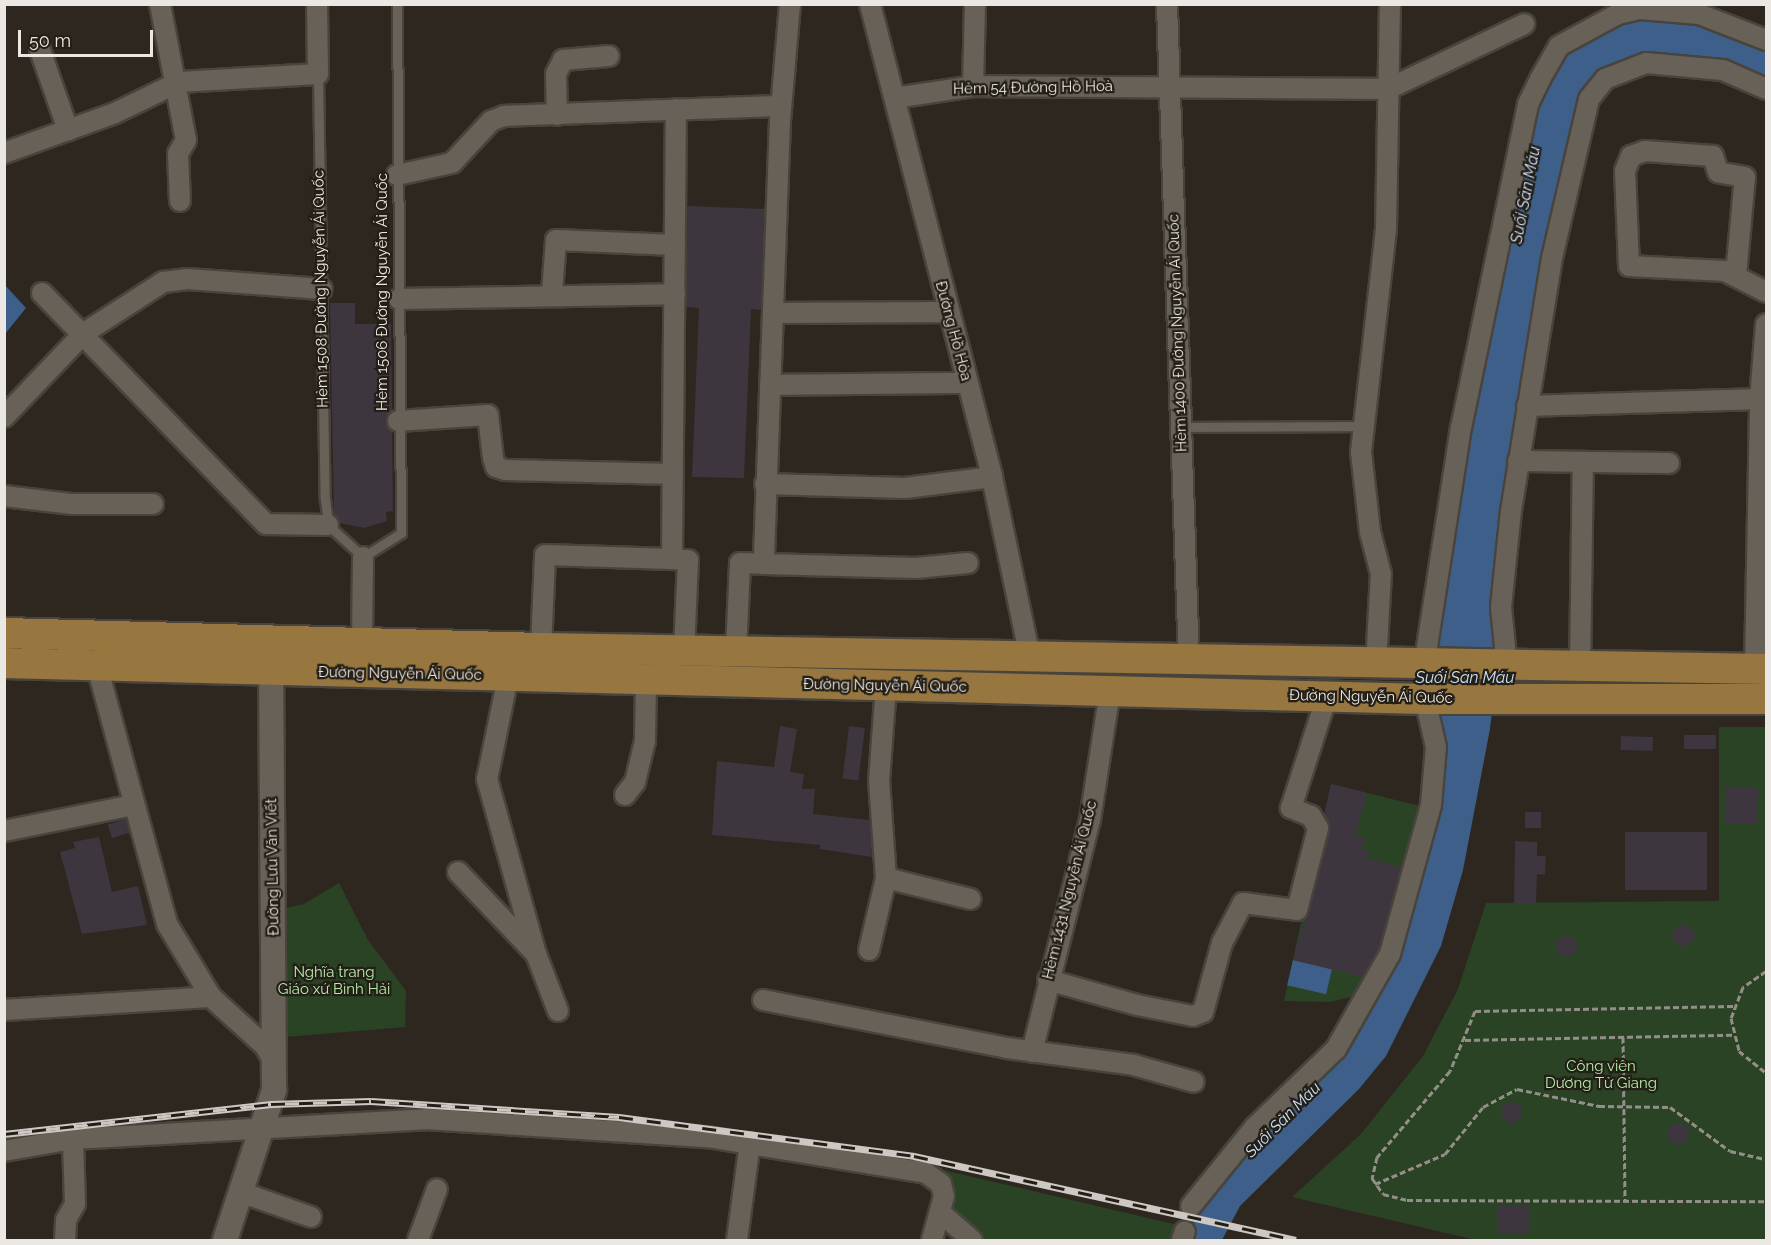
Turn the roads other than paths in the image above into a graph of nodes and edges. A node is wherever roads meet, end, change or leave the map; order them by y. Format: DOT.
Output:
graph roads {
  1 [pos="160,4"];
  2 [pos="317,4"];
  3 [pos="397,4"];
  4 [pos="790,4"];
  5 [pos="870,4"];
  6 [pos="975,4"];
  7 [pos="1167,4"];
  8 [pos="1390,4"];
  9 [pos="1524,24"];
  10 [pos="1767,40"];
  11 [pos="40,50"];
  12 [pos="609,56"];
  13 [pos="318,74"];
  14 [pos="179,82"];
  15 [pos="973,86"];
  16 [pos="1171,87"];
  17 [pos="1388,89"];
  18 [pos="1767,89"];
  19 [pos="895,98"];
  20 [pos="781,106"];
  21 [pos="676,109"];
  22 [pos="557,115"];
  23 [pos="68,130"];
  24 [pos="5,153"];
  25 [pos="397,175"];
  26 [pos="180,201"];
  27 [pos="675,245"];
  28 [pos="1736,274"];
  29 [pos="322,289"];
  30 [pos="552,292"];
  31 [pos="1767,292"];
  32 [pos="42,293"];
  33 [pos="675,294"];
  34 [pos="399,299"];
  35 [pos="948,312"];
  36 [pos="775,313"];
  37 [pos="1767,324"];
  38 [pos="84,333"];
  39 [pos="967,382"];
  40 [pos="770,385"];
  41 [pos="1760,399"];
  42 [pos="1527,406"];
  43 [pos="4,417"];
  44 [pos="398,421"];
  45 [pos="1365,426"];
  46 [pos="1181,427"];
  47 [pos="1518,461"];
  48 [pos="1583,462"];
  49 [pos="1669,463"];
  50 [pos="673,474"];
  51 [pos="992,477"];
  52 [pos="765,484"];
  53 [pos="4,496"];
  54 [pos="153,504"];
  55 [pos="328,525"];
  56 [pos="363,557"];
  57 [pos="672,559"];
  58 [pos="968,563"];
  59 [pos="764,564"];
  60 [pos="4,633"];
  61 [pos="272,641"];
  62 [pos="362,643"];
  63 [pos="542,648"];
  64 [pos="684,651"];
  65 [pos="736,652"];
  66 [pos="1030,658"];
  67 [pos="1189,662"];
  68 [pos="4,663"];
  69 [pos="1376,665"];
  70 [pos="97,666"];
  71 [pos="1424,666"];
  72 [pos="1507,667"];
  73 [pos="1580,669"];
  74 [pos="1761,669"];
  75 [pos="271,671"];
  76 [pos="362,674"];
  77 [pos="508,677"];
  78 [pos="646,680"];
  79 [pos="886,686"];
  80 [pos="1110,691"];
  81 [pos="1189,693"];
  82 [pos="1327,696"];
  83 [pos="1425,699"];
  84 [pos="1767,699"];
  85 [pos="626,795"];
  86 [pos="133,805"];
  87 [pos="4,831"];
  88 [pos="458,872"];
  89 [pos="886,878"];
  90 [pos="970,899"];
  91 [pos="869,950"];
  92 [pos="536,954"];
  93 [pos="1048,980"];
  94 [pos="211,997"];
  95 [pos="763,1000"];
  96 [pos="4,1010"];
  97 [pos="558,1011"];
  98 [pos="1032,1052"];
  99 [pos="270,1055"];
  100 [pos="1194,1082"];
  101 [pos="267,1125"];
  102 [pos="74,1139"];
  103 [pos="750,1143"];
  104 [pos="4,1151"];
  105 [pos="437,1189"];
  106 [pos="243,1193"];
  107 [pos="1191,1206"];
  108 [pos="941,1213"];
  109 [pos="311,1216"];
  110 [pos="65,1240"];
  111 [pos="225,1240"];
  112 [pos="418,1240"];
  113 [pos="736,1240"];
  114 [pos="932,1240"];
  115 [pos="972,1240"];
  1 -- 14 [label="street"];
  2 -- 13 [label="street, Hẻm 1508 Đường Nguyễn Ái Quốc"];
  3 -- 25 [label="lane, Hẻm 1506 Đường Nguyễn Ái Quốc"];
  4 -- 20 [label="street"];
  5 -- 19 [label="street, Đường Hồ Hòa"];
  6 -- 15 [label="street"];
  7 -- 16 [label="street, Hẻm 1400 Đường Nguyễn Ái Quốc"];
  8 -- 17 [label="street"];
  9 -- 17 [label="street"];
  10 -- 71 [label="street"];
  11 -- 23 [label="street"];
  12 -- 22 [label="street"];
  13 -- 14 [label="street"];
  13 -- 29 [label="lane, Hẻm 1508 Đường Nguyễn Ái Quốc"];
  14 -- 23 [label="street"];
  14 -- 26 [label="street"];
  15 -- 16 [label="street, Hẻm 54 Đường Hồ Hoà"];
  15 -- 19 [label="street, Hẻm 54 Đường Hồ Hoà"];
  16 -- 17 [label="street, Hẻm 54 Đường Hồ Hoà"];
  16 -- 46 [label="street, Hẻm 1400 Đường Nguyễn Ái Quốc"];
  17 -- 45 [label="street"];
  18 -- 42 [label="street"];
  19 -- 35 [label="street, Đường Hồ Hòa"];
  20 -- 21 [label="street"];
  20 -- 36 [label="street"];
  21 -- 22 [label="street"];
  21 -- 27 [label="street"];
  22 -- 25 [label="street"];
  23 -- 24 [label="street"];
  25 -- 34 [label="lane, Hẻm 1506 Đường Nguyễn Ái Quốc"];
  27 -- 30 [label="street"];
  27 -- 33 [label="street"];
  28 -- 28 [label="street"];
  28 -- 31 [label="street"];
  29 -- 38 [label="street"];
  29 -- 55 [label="lane, Hẻm 1508 Đường Nguyễn Ái Quốc"];
  30 -- 33 [label="street"];
  30 -- 34 [label="street"];
  32 -- 38 [label="street"];
  33 -- 50 [label="street"];
  34 -- 44 [label="lane, Hẻm 1506 Đường Nguyễn Ái Quốc"];
  35 -- 36 [label="street"];
  35 -- 39 [label="street, Đường Hồ Hòa"];
  36 -- 40 [label="street"];
  37 -- 41 [label="street"];
  38 -- 43 [label="street"];
  38 -- 55 [label="street"];
  39 -- 40 [label="street"];
  39 -- 51 [label="street, Đường Hồ Hòa"];
  40 -- 52 [label="street"];
  41 -- 42 [label="street"];
  41 -- 74 [label="street"];
  42 -- 47 [label="street"];
  44 -- 50 [label="street"];
  44 -- 56 [label="lane, Hẻm 1506 Đường Nguyễn Ái Quốc"];
  45 -- 46 [label="lane"];
  45 -- 69 [label="street"];
  46 -- 67 [label="street, Hẻm 1400 Đường Nguyễn Ái Quốc"];
  47 -- 48 [label="street"];
  47 -- 72 [label="street"];
  48 -- 49 [label="street"];
  48 -- 73 [label="street"];
  50 -- 57 [label="street"];
  51 -- 52 [label="street"];
  51 -- 66 [label="street, Đường Hồ Hòa"];
  52 -- 59 [label="street"];
  53 -- 54 [label="street"];
  55 -- 56 [label="lane"];
  56 -- 62 [label="street"];
  57 -- 63 [label="street"];
  57 -- 64 [label="street"];
  58 -- 59 [label="street"];
  59 -- 65 [label="street"];
  60 -- 61 [label="main road, Đường Nguyễn Ái Quốc"];
  61 -- 62 [label="main road, Đường Nguyễn Ái Quốc"];
  61 -- 75 [label="main road"];
  62 -- 63 [label="main road, Đường Nguyễn Ái Quốc"];
  62 -- 76 [label="main road"];
  63 -- 64 [label="main road, Đường Nguyễn Ái Quốc"];
  64 -- 65 [label="main road, Đường Nguyễn Ái Quốc"];
  65 -- 66 [label="main road, Đường Nguyễn Ái Quốc"];
  66 -- 67 [label="main road, Đường Nguyễn Ái Quốc"];
  67 -- 69 [label="main road, Đường Nguyễn Ái Quốc"];
  67 -- 81 [label="main road"];
  68 -- 70 [label="main road, Đường Nguyễn Ái Quốc"];
  69 -- 71 [label="main road, Đường Nguyễn Ái Quốc"];
  70 -- 75 [label="main road, Đường Nguyễn Ái Quốc"];
  70 -- 86 [label="street"];
  71 -- 72 [label="main road, Đường Nguyễn Ái Quốc"];
  72 -- 73 [label="main road, Đường Nguyễn Ái Quốc"];
  73 -- 74 [label="main road, Đường Nguyễn Ái Quốc"];
  75 -- 76 [label="main road, Đường Nguyễn Ái Quốc"];
  75 -- 99 [label="street, Đường Lưu Văn Viết"];
  76 -- 77 [label="main road, Đường Nguyễn Ái Quốc"];
  77 -- 78 [label="main road, Đường Nguyễn Ái Quốc"];
  77 -- 92 [label="street"];
  78 -- 79 [label="main road, Đường Nguyễn Ái Quốc"];
  78 -- 85 [label="street"];
  79 -- 80 [label="main road, Đường Nguyễn Ái Quốc"];
  79 -- 89 [label="street"];
  80 -- 81 [label="main road, Đường Nguyễn Ái Quốc"];
  80 -- 93 [label="street, Hẻm 1431 Nguyễn Ái Quốc"];
  81 -- 82 [label="main road, Đường Nguyễn Ái Quốc"];
  82 -- 83 [label="main road, Đường Nguyễn Ái Quốc"];
  82 -- 93 [label="street"];
  83 -- 84 [label="main road, Đường Nguyễn Ái Quốc"];
  83 -- 107 [label="street"];
  86 -- 87 [label="street"];
  86 -- 94 [label="street"];
  88 -- 92 [label="street"];
  89 -- 90 [label="street"];
  89 -- 91 [label="street"];
  92 -- 97 [label="street"];
  93 -- 98 [label="street, Hẻm 1431 Nguyễn Ái Quốc"];
  94 -- 96 [label="street"];
  94 -- 99 [label="street"];
  95 -- 98 [label="street"];
  98 -- 100 [label="street"];
  99 -- 101 [label="street, Đường Lưu Văn Viết"];
  101 -- 102 [label="street"];
  101 -- 103 [label="street"];
  101 -- 106 [label="street, Đường Lưu Văn Viết"];
  102 -- 104 [label="street"];
  102 -- 110 [label="street"];
  103 -- 108 [label="street"];
  103 -- 113 [label="street"];
  105 -- 112 [label="street"];
  106 -- 109 [label="street"];
  106 -- 111 [label="street, Đường Lưu Văn Viết"];
  108 -- 114 [label="street"];
  108 -- 115 [label="street"];
}
